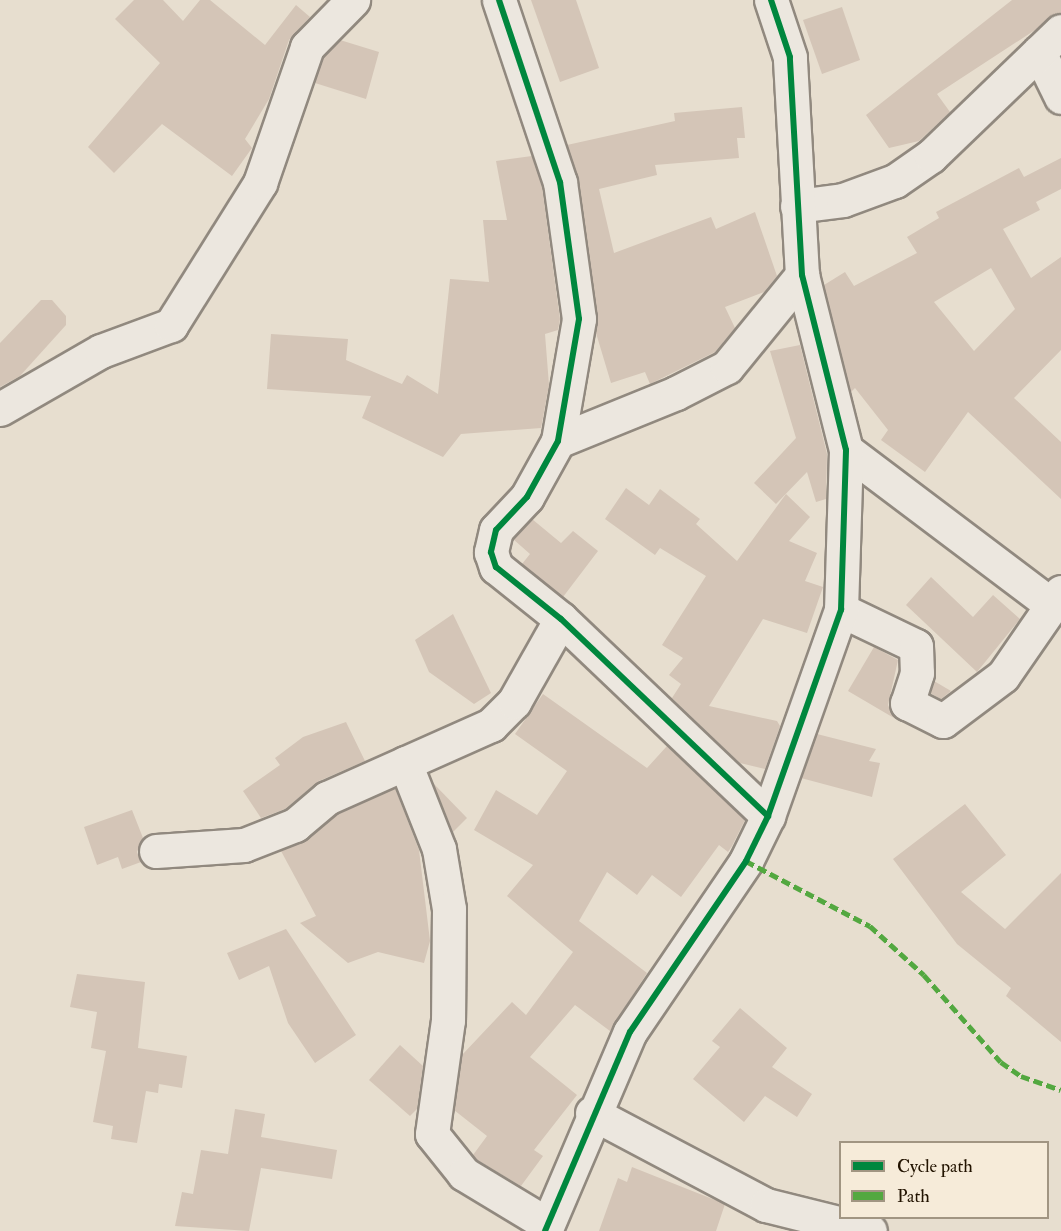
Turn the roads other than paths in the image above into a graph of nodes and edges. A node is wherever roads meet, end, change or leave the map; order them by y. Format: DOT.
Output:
graph roads {
  1 [pos="354,0"];
  2 [pos="499,0"];
  3 [pos="771,0"];
  4 [pos="1050,41"];
  5 [pos="1061,97"];
  6 [pos="796,206"];
  7 [pos="802,275"];
  8 [pos="0,409"];
  9 [pos="558,441"];
  10 [pos="846,450"];
  11 [pos="1056,598"];
  12 [pos="841,610"];
  13 [pos="561,619"];
  14 [pos="405,763"];
  15 [pos="768,816"];
  16 [pos="156,850"];
  17 [pos="592,1113"];
  18 [pos="546,1228"];
  19 [pos="870,1231"];
  1 -- 8 [label="street"];
  2 -- 9 [label="street"];
  3 -- 6 [label="street"];
  4 -- 5 [label="street"];
  4 -- 6 [label="street"];
  6 -- 7 [label="street"];
  7 -- 9 [label="street"];
  7 -- 10 [label="street"];
  9 -- 13 [label="street"];
  10 -- 11 [label="street"];
  10 -- 12 [label="street"];
  11 -- 12 [label="street"];
  12 -- 15 [label="street"];
  13 -- 14 [label="street"];
  13 -- 15 [label="street"];
  14 -- 16 [label="street"];
  14 -- 18 [label="street"];
  15 -- 17 [label="street"];
  17 -- 18 [label="street"];
  17 -- 19 [label="street"];
}
